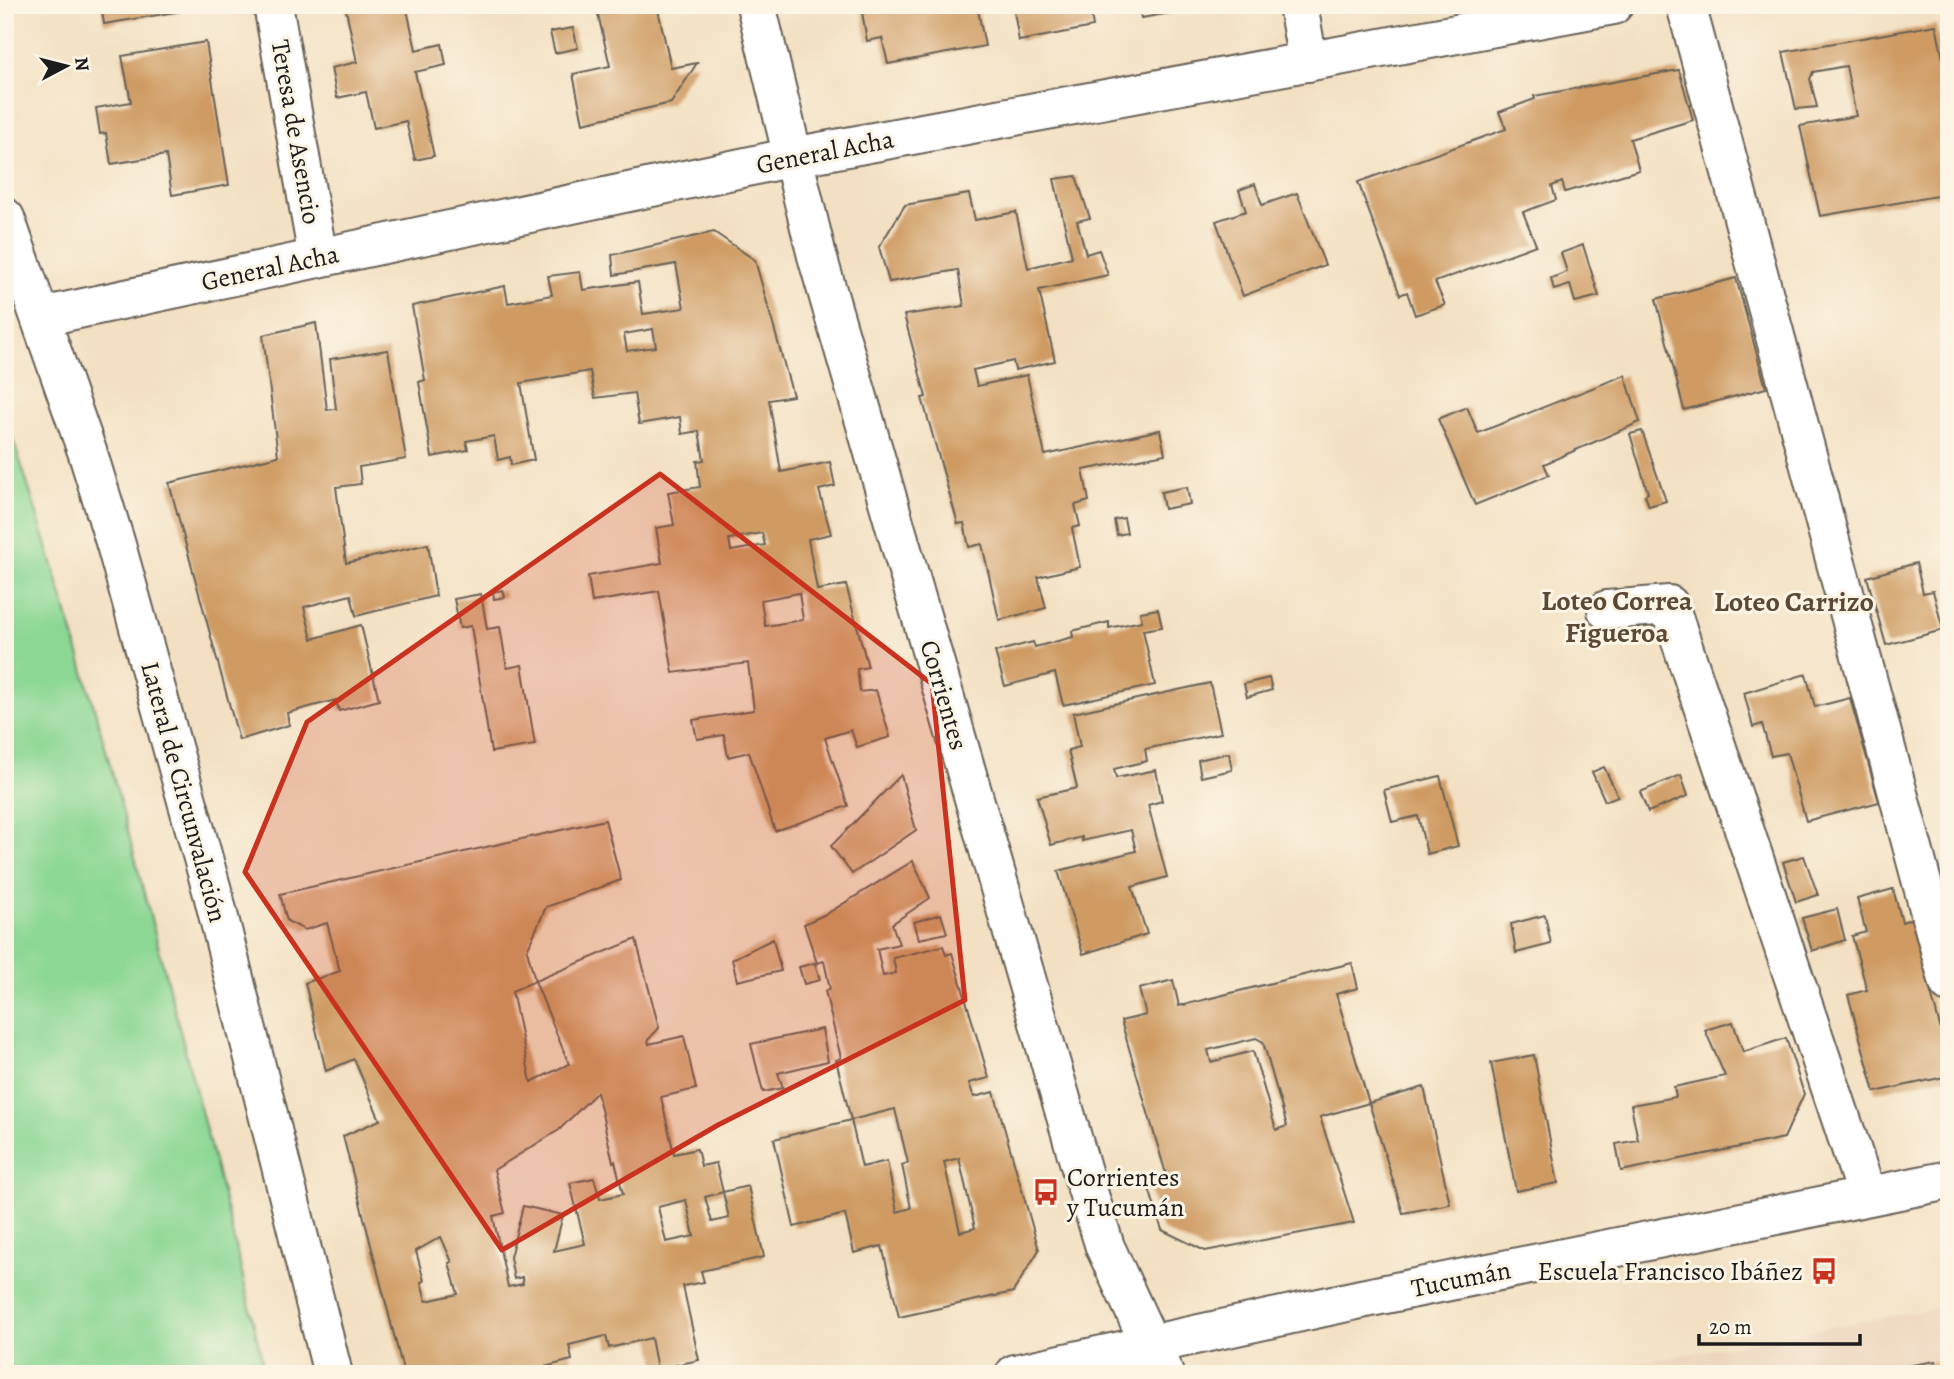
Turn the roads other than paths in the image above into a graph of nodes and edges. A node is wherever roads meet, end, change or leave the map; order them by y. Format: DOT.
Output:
graph roads {
  1 [pos="273,5"];
  2 [pos="756,5"];
  3 [pos="1298,5"];
  4 [pos="1613,5"];
  5 [pos="1686,5"];
  6 [pos="1308,62"];
  7 [pos="793,157"];
  8 [pos="5,218"];
  9 [pos="318,258"];
  10 [pos="41,317"];
  11 [pos="1607,610"];
  12 [pos="1949,983"];
  13 [pos="1949,1180"];
  14 [pos="1867,1196"];
  15 [pos="1157,1358"];
  16 [pos="333,1374"];
  17 [pos="1015,1374"];
  1 -- 9 [label="street, Teresa de Asencio"];
  2 -- 7 [label="street, Corrientes"];
  3 -- 6 [label="street"];
  4 -- 6 [label="street, General Acha"];
  5 -- 12 [label="street"];
  6 -- 7 [label="street, General Acha"];
  7 -- 9 [label="street, General Acha"];
  7 -- 15 [label="street, Corrientes"];
  8 -- 10 [label="street, Lateral de Circunvalación"];
  9 -- 10 [label="street, General Acha"];
  10 -- 16 [label="street, Lateral de Circunvalación"];
  11 -- 14 [label="street"];
  13 -- 14 [label="street, Tucumán"];
  14 -- 15 [label="street, Tucumán"];
  15 -- 17 [label="street, Tucumán"];
}
